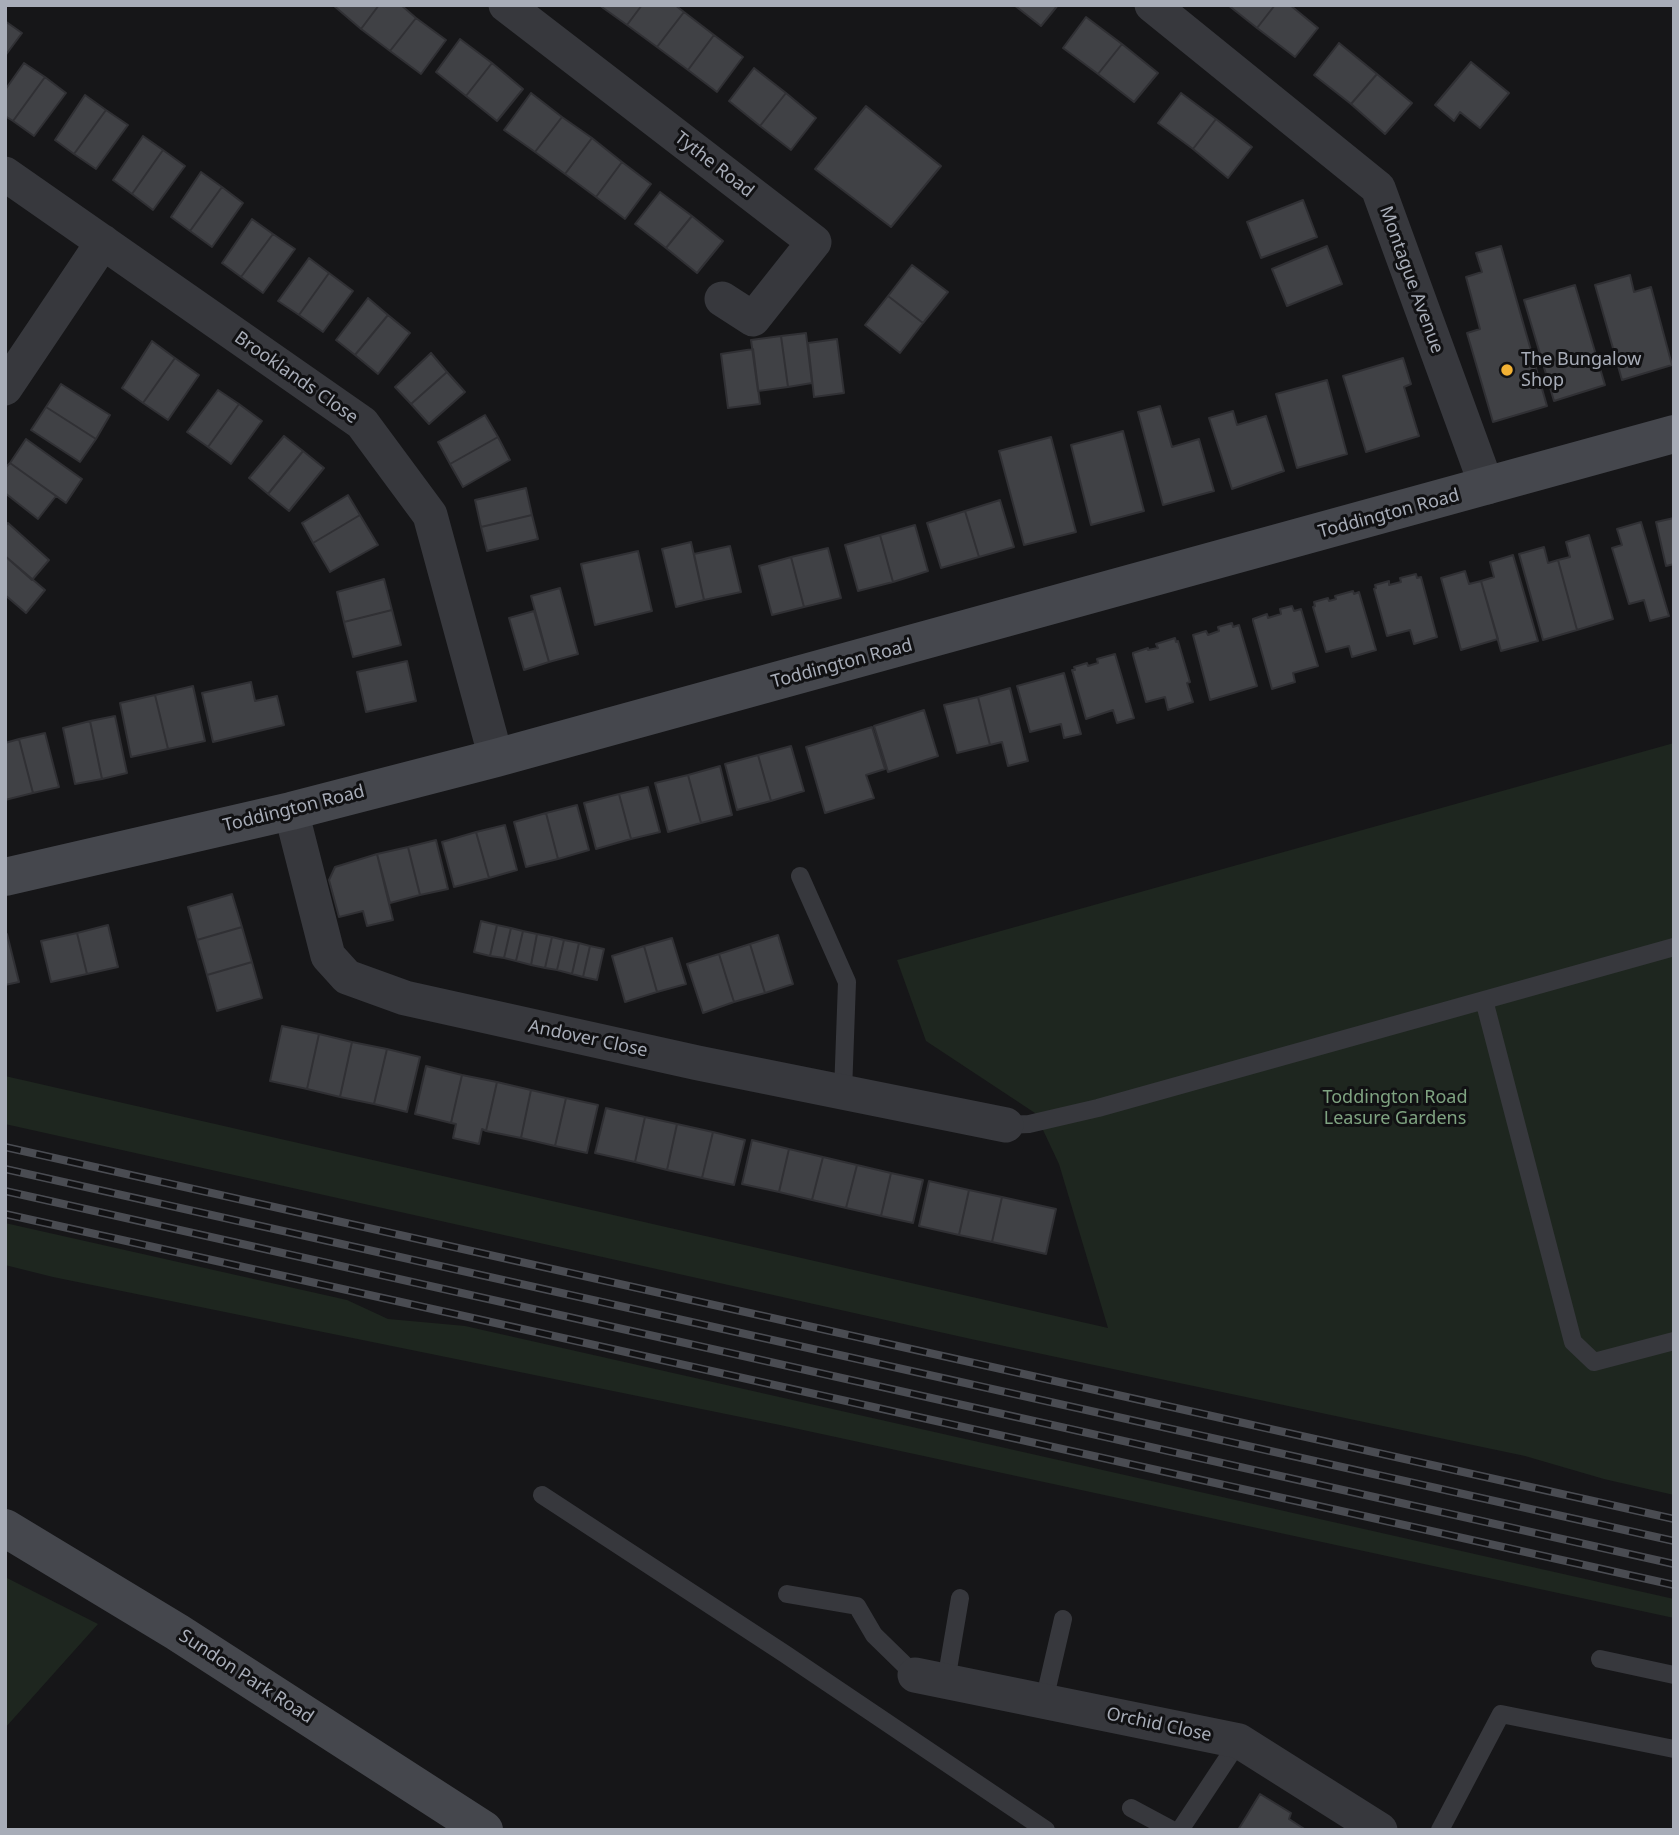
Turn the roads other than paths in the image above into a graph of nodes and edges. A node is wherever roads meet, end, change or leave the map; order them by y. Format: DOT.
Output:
graph roads {
  1 [pos="506,5"];
  2 [pos="1152,5"];
  3 [pos="5,174"];
  4 [pos="103,242"];
  5 [pos="722,299"];
  6 [pos="5,388"];
  7 [pos="1674,435"];
  8 [pos="1487,487"];
  9 [pos="496,758"];
  10 [pos="291,811"];
  11 [pos="800,876"];
  12 [pos="5,877"];
  13 [pos="1674,947"];
  14 [pos="1484,1000"];
  15 [pos="843,1093"];
  16 [pos="1006,1125"];
  17 [pos="1674,1341"];
  18 [pos="542,1495"];
  19 [pos="5,1528"];
  20 [pos="788,1594"];
  21 [pos="960,1598"];
  22 [pos="1063,1619"];
  23 [pos="1600,1659"];
  24 [pos="1674,1675"];
  25 [pos="931,1678"];
  26 [pos="1044,1702"];
  27 [pos="1239,1741"];
  28 [pos="1674,1749"];
  29 [pos="1131,1808"];
  30 [pos="484,1830"];
  31 [pos="1046,1830"];
  32 [pos="1172,1830"];
  33 [pos="1180,1830"];
  34 [pos="1380,1830"];
  35 [pos="1440,1830"];
  1 -- 5 [label="street, Tythe Road"];
  2 -- 8 [label="street, Montague Avenue"];
  3 -- 4 [label="street, Brooklands Close"];
  4 -- 6 [label="street"];
  4 -- 9 [label="street, Brooklands Close"];
  7 -- 8 [label="main road, Toddington Road"];
  8 -- 9 [label="main road, Toddington Road"];
  9 -- 10 [label="main road, Toddington Road"];
  10 -- 12 [label="main road, Toddington Road"];
  10 -- 15 [label="street, Andover Close"];
  11 -- 15 [label="lane"];
  13 -- 14 [label="lane"];
  14 -- 16 [label="lane"];
  14 -- 17 [label="lane"];
  15 -- 16 [label="street, Andover Close"];
  18 -- 31 [label="lane"];
  19 -- 30 [label="main road, Sundon Park Road"];
  20 -- 25 [label="lane"];
  21 -- 25 [label="lane"];
  22 -- 26 [label="lane"];
  23 -- 24 [label="lane"];
  25 -- 26 [label="street, Orchid Close"];
  26 -- 27 [label="street, Orchid Close"];
  27 -- 33 [label="lane"];
  27 -- 34 [label="street, Orchid Close"];
  28 -- 35 [label="lane"];
  29 -- 32 [label="lane"];
}
